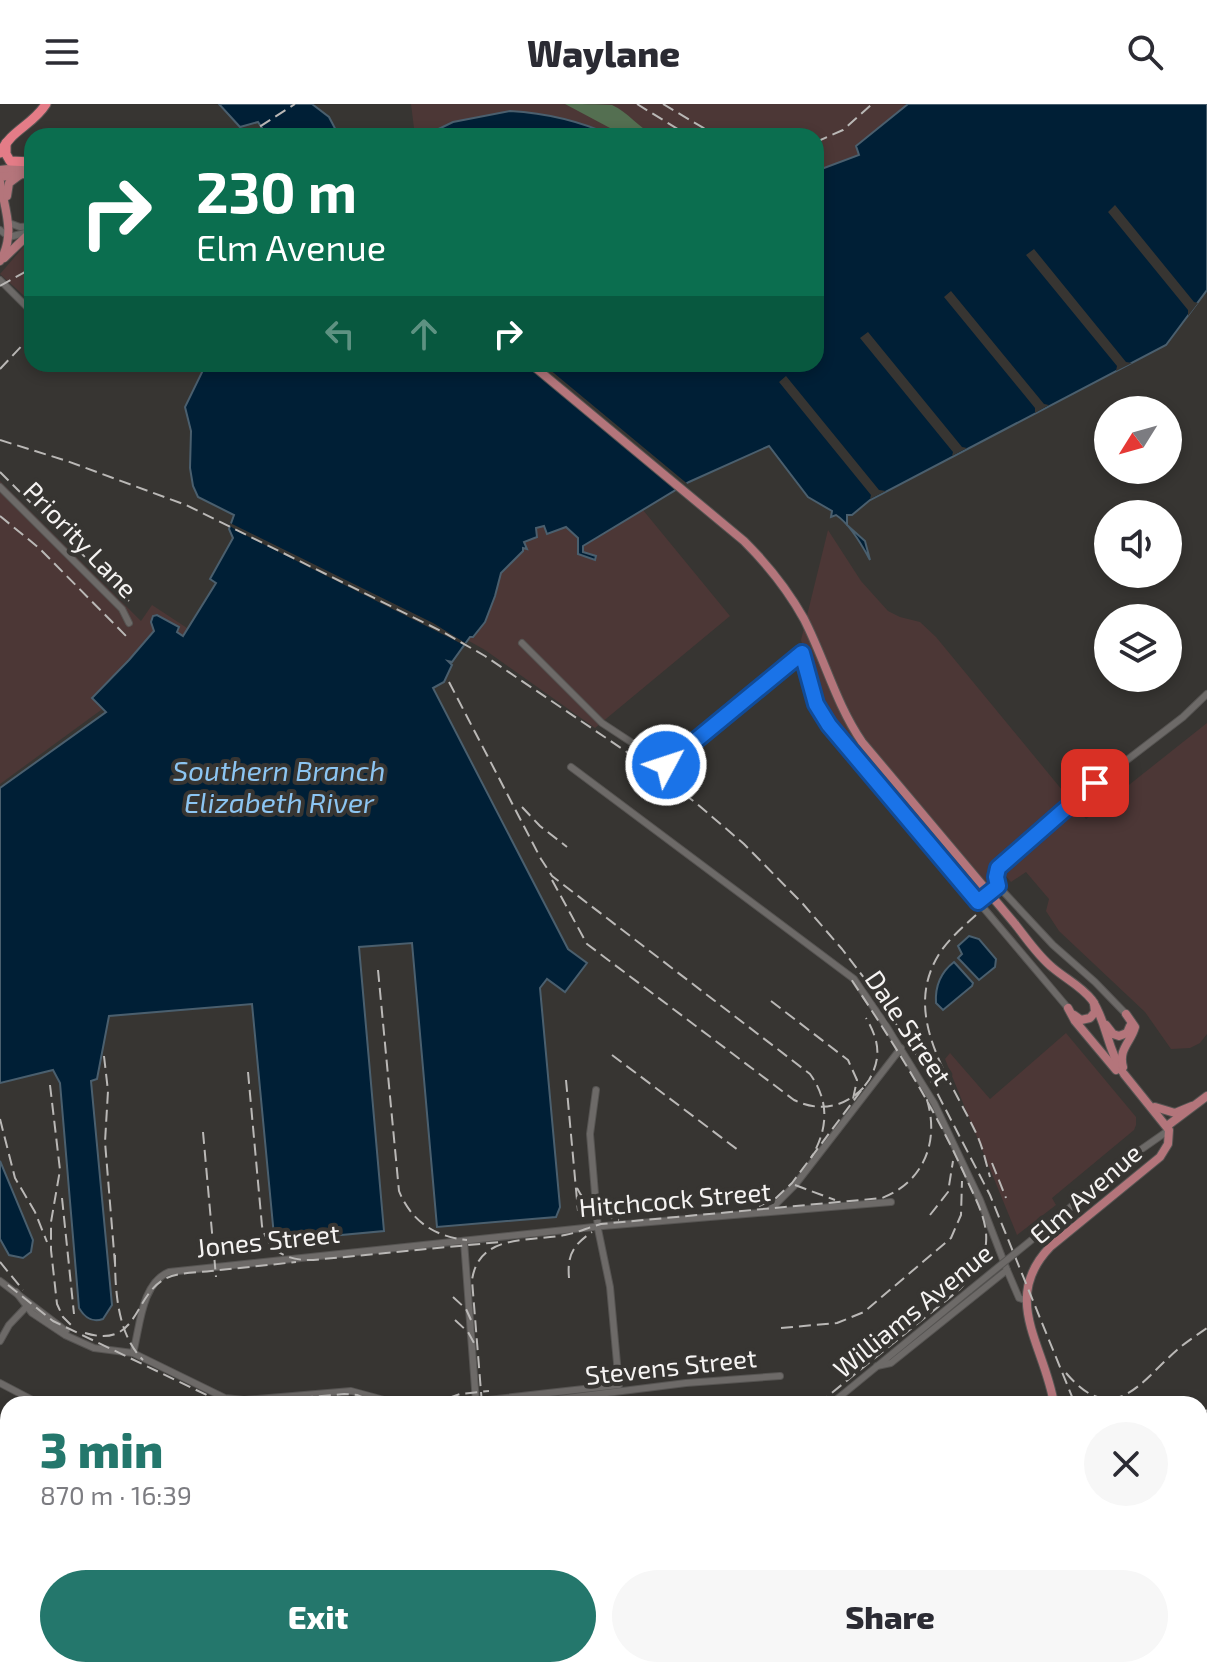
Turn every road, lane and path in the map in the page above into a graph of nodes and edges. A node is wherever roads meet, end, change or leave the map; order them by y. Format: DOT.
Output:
graph roads {
  1 [pos="46,104"];
  2 [pos="6,143"];
  3 [pos="0,153"];
  4 [pos="24,163"];
  5 [pos="24,166"];
  6 [pos="0,170"];
  7 [pos="21,174"];
  8 [pos="24,174"];
  9 [pos="0,180"];
  10 [pos="9,222"];
  11 [pos="24,227"];
  12 [pos="0,230"];
  13 [pos="24,231"];
  14 [pos="24,236"];
  15 [pos="9,237"];
  16 [pos="0,261"];
  17 [pos="0,280"];
  18 [pos="24,304"];
  19 [pos="541,372"];
  20 [pos="0,487"];
  21 [pos="129,623"];
  22 [pos="522,643"];
  23 [pos="1207,694"];
  24 [pos="571,767"];
  25 [pos="998,886"];
  26 [pos="978,902"];
  27 [pos="1092,1001"];
  28 [pos="1068,1008"];
  29 [pos="1126,1014"];
  30 [pos="1103,1020"];
  31 [pos="1127,1040"];
  32 [pos="1111,1047"];
  33 [pos="901,1048"];
  34 [pos="1123,1072"];
  35 [pos="596,1090"];
  36 [pos="1207,1096"];
  37 [pos="1146,1099"];
  38 [pos="1207,1103"];
  39 [pos="1192,1106"];
  40 [pos="1168,1128"];
  41 [pos="1152,1142"];
  42 [pos="1166,1150"];
  43 [pos="891,1202"];
  44 [pos="769,1211"];
  45 [pos="597,1226"];
  46 [pos="464,1241"];
  47 [pos="1007,1270"];
  48 [pos="0,1281"];
  49 [pos="1025,1300"];
  50 [pos="28,1305"];
  51 [pos="0,1341"];
  52 [pos="133,1353"];
  53 [pos="877,1366"];
  54 [pos="780,1376"];
  55 [pos="0,1383"];
  56 [pos="25,1396"];
  57 [pos="221,1396"];
  58 [pos="286,1396"];
  59 [pos="369,1396"];
  60 [pos="476,1396"];
  61 [pos="526,1396"];
  62 [pos="583,1396"];
  63 [pos="841,1396"];
  64 [pos="1052,1396"];
  1 -- 2 [label="highway"];
  2 -- 3 [label="highway"];
  2 -- 4 [label="highway"];
  5 -- 6 [label="main road"];
  7 -- 8 [label="main road"];
  7 -- 9 [label="main road"];
  7 -- 10 [label="main road"];
  9 -- 10 [label="main road"];
  10 -- 11 [label="street"];
  10 -- 15 [label="main road"];
  12 -- 15 [label="street"];
  13 -- 15 [label="street"];
  14 -- 16 [label="main road"];
  15 -- 16 [label="main road"];
  17 -- 18 [label="street"];
  19 -- 27 [label="main road, bridge"];
  20 -- 21 [label="street, Priority Lane"];
  22 -- 26 [label="street"];
  23 -- 25 [label="street"];
  24 -- 33 [label="street, Dale Street"];
  25 -- 26 [label="street"];
  25 -- 29 [label="street"];
  26 -- 28 [label="street"];
  27 -- 28 [label="main road"];
  27 -- 30 [label="main road"];
  28 -- 34 [label="main road"];
  29 -- 30 [label="main road"];
  29 -- 31 [label="main road"];
  30 -- 32 [label="main road"];
  31 -- 32 [label="main road"];
  31 -- 34 [label="main road"];
  32 -- 34 [label="main road"];
  33 -- 44 [label="street"];
  33 -- 47 [label="street, Dale Street"];
  34 -- 37 [label="main road, Elm Avenue"];
  35 -- 45 [label="street"];
  36 -- 39 [label="main road"];
  37 -- 39 [label="main road"];
  37 -- 40 [label="main road, Elm Avenue"];
  38 -- 40 [label="main road"];
  39 -- 40 [label="main road"];
  40 -- 41 [label="street, Williams Avenue"];
  40 -- 42 [label="main road, Elm Avenue"];
  41 -- 42 [label="main road"];
  41 -- 53 [label="street, Williams Avenue, bridge"];
  42 -- 49 [label="main road, Elm Avenue"];
  43 -- 44 [label="street, Hitchcock Street"];
  44 -- 45 [label="street, Hitchcock Street"];
  45 -- 46 [label="street, Hitchcock Street"];
  45 -- 61 [label="street, Stevens Street"];
  46 -- 52 [label="street, Jones Street"];
  46 -- 60 [label="street"];
  47 -- 49 [label="street, Dale Street"];
  47 -- 53 [label="street"];
  48 -- 50 [label="street"];
  49 -- 64 [label="main road"];
  50 -- 51 [label="street"];
  50 -- 52 [label="street"];
  52 -- 57 [label="street"];
  53 -- 63 [label="street, Williams Avenue"];
  54 -- 62 [label="street, Stevens Street"];
  55 -- 56 [label="street"];
  58 -- 59 [label="street"];
}
